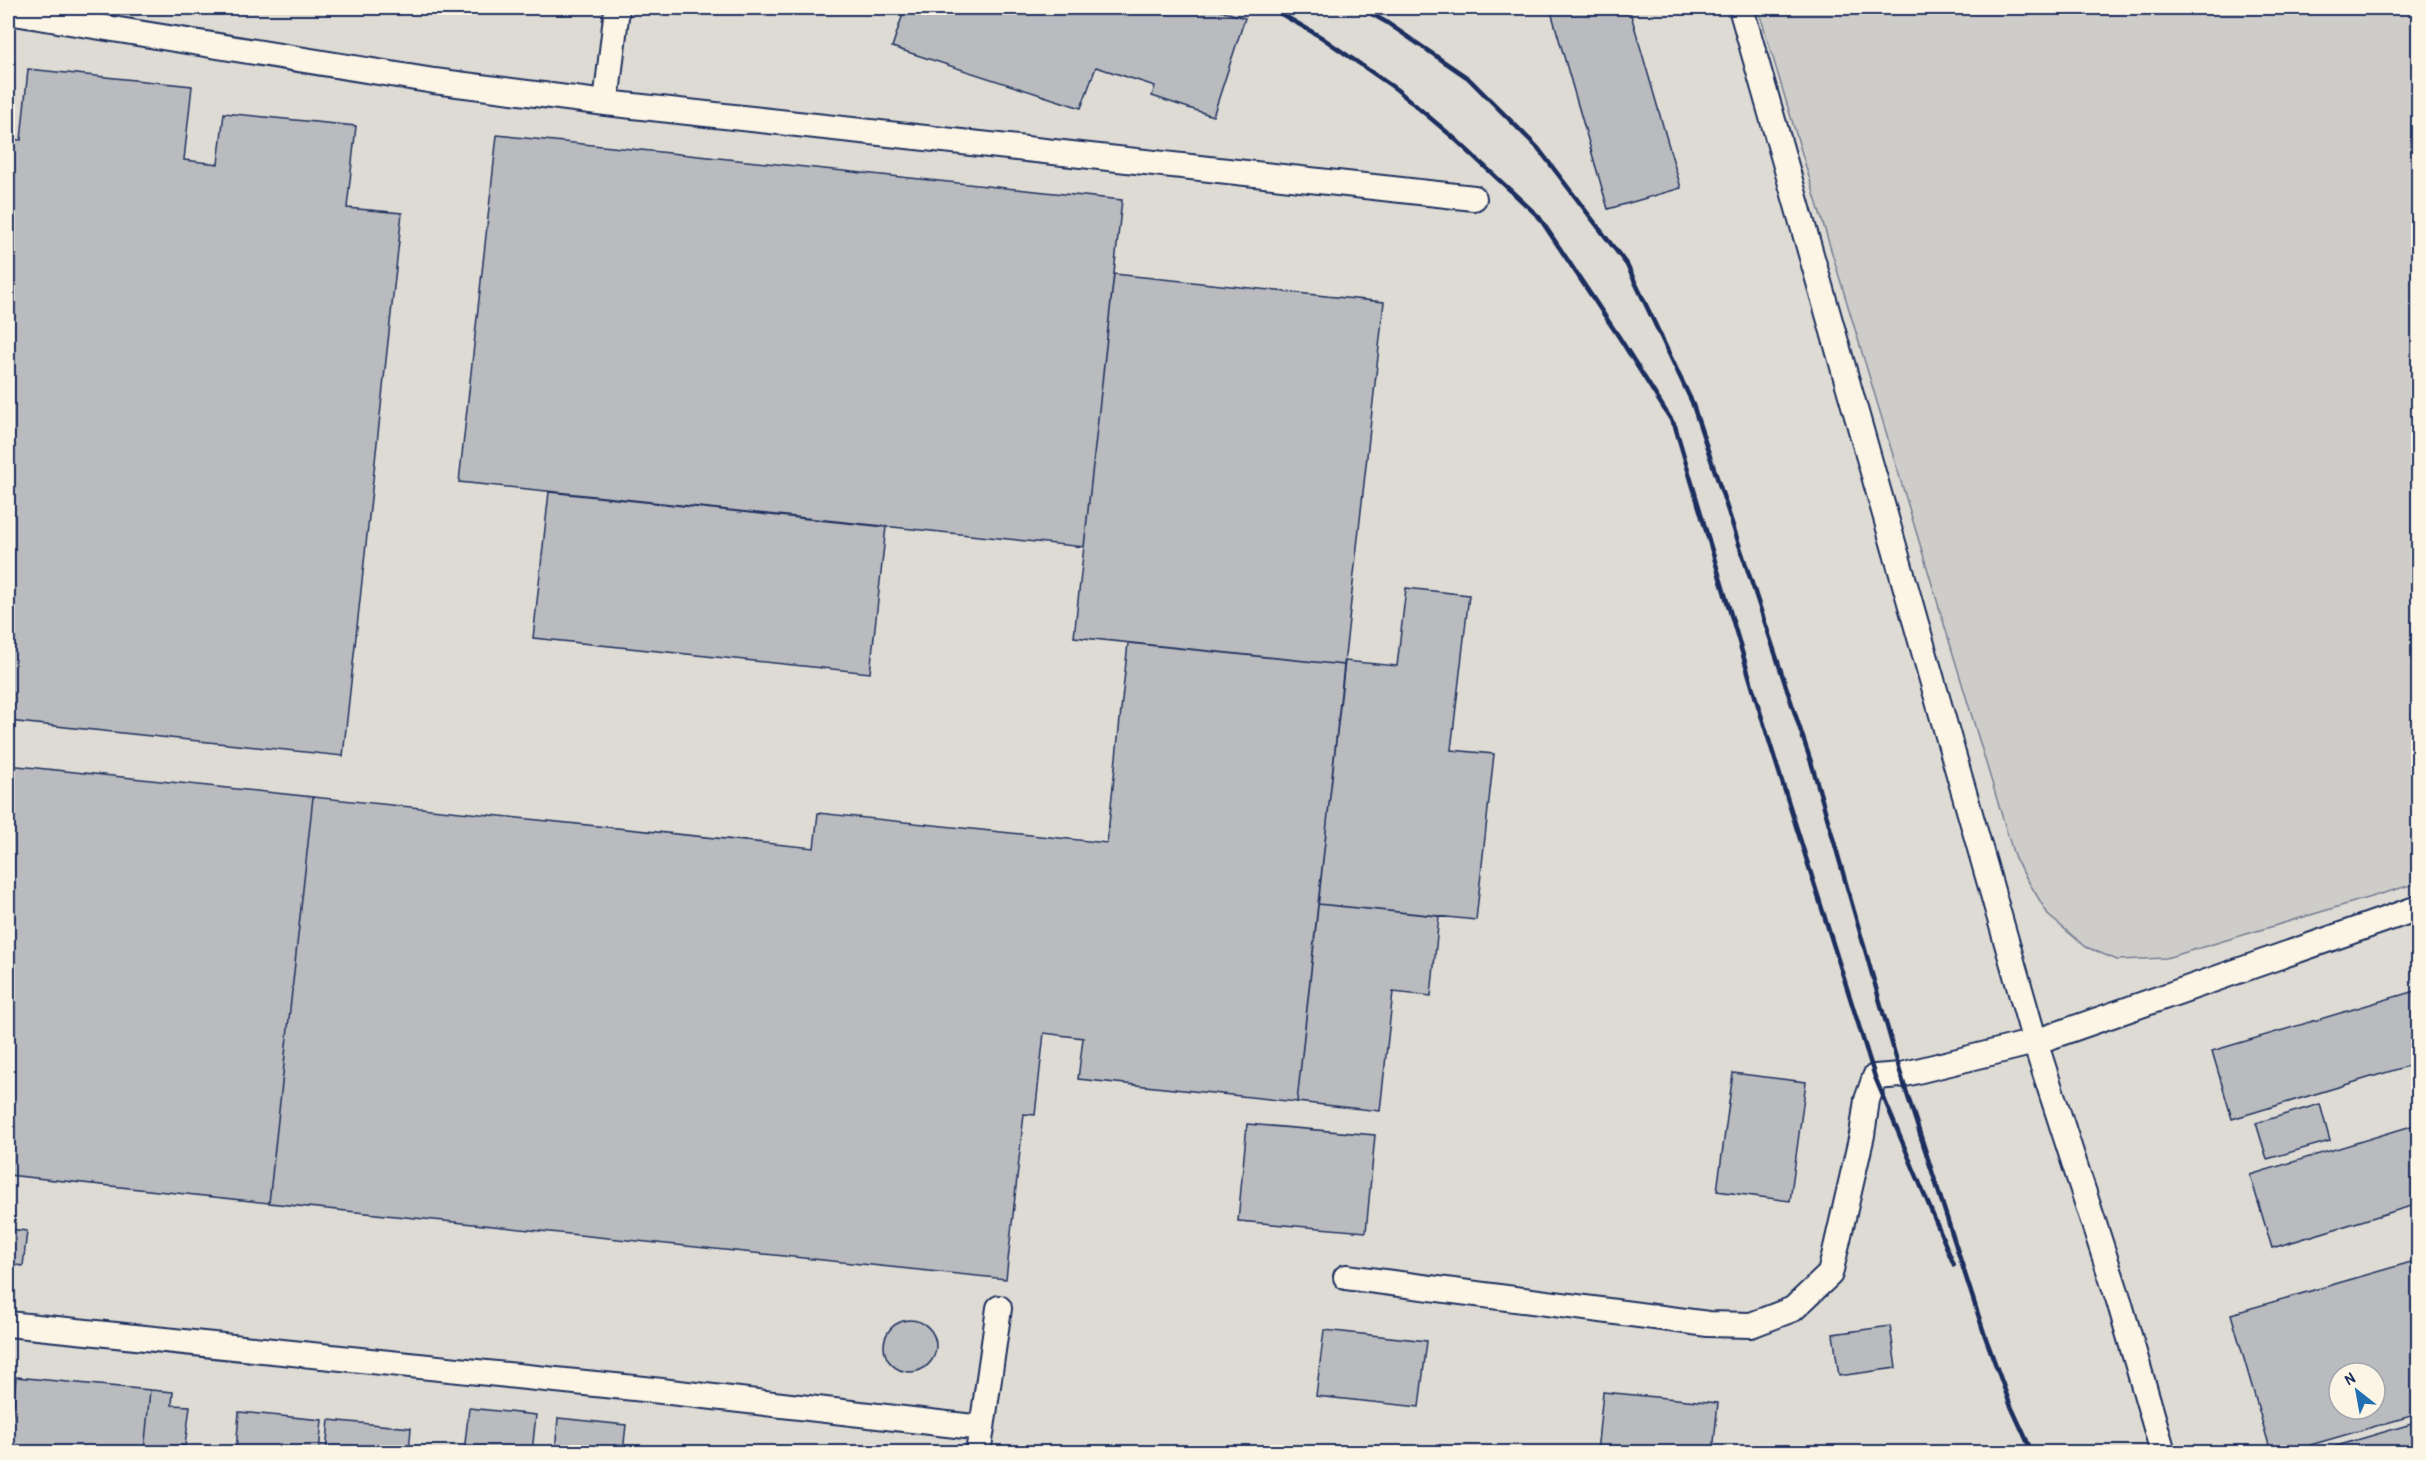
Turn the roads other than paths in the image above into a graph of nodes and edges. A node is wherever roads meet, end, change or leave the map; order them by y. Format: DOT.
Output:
graph roads {
  1 [pos="617,8"];
  2 [pos="1741,8"];
  3 [pos="8,12"];
  4 [pos="606,103"];
  5 [pos="1474,198"];
  6 [pos="2418,908"];
  7 [pos="2035,1042"];
  8 [pos="1346,1277"];
  9 [pos="999,1308"];
  10 [pos="8,1324"];
  11 [pos="982,1428"];
  12 [pos="978,1452"];
  13 [pos="2163,1452"];
  1 -- 4 [label="lane"];
  2 -- 7 [label="lane"];
  3 -- 4 [label="lane"];
  4 -- 5 [label="lane"];
  6 -- 7 [label="lane"];
  7 -- 8 [label="lane"];
  7 -- 13 [label="lane"];
  9 -- 11 [label="lane"];
  10 -- 11 [label="lane"];
  11 -- 12 [label="lane"];
}
